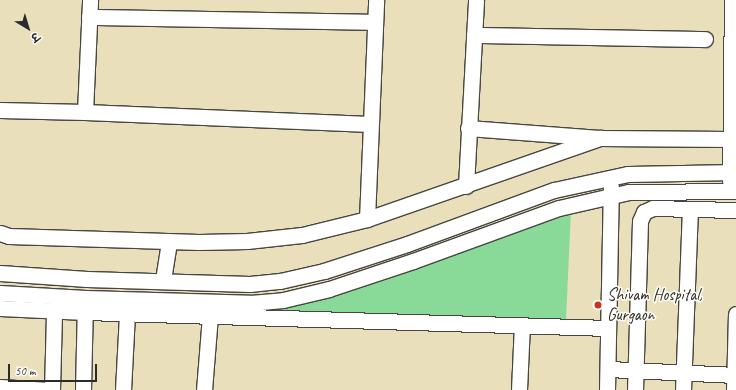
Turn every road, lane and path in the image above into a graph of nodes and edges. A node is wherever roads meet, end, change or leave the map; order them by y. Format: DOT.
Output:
graph roads {
  1 [pos="90,0"];
  2 [pos="376,0"];
  3 [pos="476,0"];
  4 [pos="732,0"];
  5 [pos="89,17"];
  6 [pos="374,22"];
  7 [pos="474,35"];
  8 [pos="705,39"];
  9 [pos="0,110"];
  10 [pos="85,112"];
  11 [pos="370,124"];
  12 [pos="468,128"];
  13 [pos="600,138"];
  14 [pos="730,139"];
  15 [pos="733,172"];
  16 [pos="611,177"];
  17 [pos="466,186"];
  18 [pos="733,190"];
  19 [pos="611,196"];
  20 [pos="690,209"];
  21 [pos="736,210"];
  22 [pos="367,219"];
  23 [pos="0,233"];
  24 [pos="168,241"];
  25 [pos="0,273"];
  26 [pos="87,279"];
  27 [pos="163,280"];
  28 [pos="0,293"];
  29 [pos="86,298"];
  30 [pos="0,308"];
  31 [pos="54,311"];
  32 [pos="85,312"];
  33 [pos="127,313"];
  34 [pos="736,314"];
  35 [pos="210,316"];
  36 [pos="522,325"];
  37 [pos="608,328"];
  38 [pos="608,369"];
  39 [pos="636,369"];
  40 [pos="684,372"];
  41 [pos="734,375"];
  42 [pos="0,387"];
  43 [pos="50,390"];
  44 [pos="83,390"];
  45 [pos="123,390"];
  46 [pos="204,390"];
  47 [pos="519,390"];
  48 [pos="607,390"];
  49 [pos="635,390"];
  50 [pos="683,390"];
  51 [pos="734,390"];
  1 -- 5 [label="street"];
  2 -- 6 [label="street"];
  3 -- 7 [label="street"];
  4 -- 14 [label="street"];
  5 -- 6 [label="street"];
  5 -- 10 [label="street"];
  6 -- 11 [label="street"];
  7 -- 8 [label="street"];
  7 -- 12 [label="street"];
  9 -- 10 [label="street"];
  10 -- 11 [label="street"];
  11 -- 22 [label="street"];
  12 -- 13 [label="street"];
  12 -- 17 [label="street"];
  13 -- 14 [label="street"];
  13 -- 17 [label="street"];
  14 -- 15 [label="street"];
  15 -- 16 [label="street"];
  15 -- 18 [label="street"];
  16 -- 19 [label="street"];
  16 -- 27 [label="street"];
  17 -- 22 [label="street"];
  18 -- 19 [label="street"];
  19 -- 29 [label="street"];
  19 -- 37 [label="street"];
  20 -- 21 [label="street"];
  20 -- 39 [label="street"];
  20 -- 40 [label="street"];
  22 -- 24 [label="street"];
  23 -- 24 [label="street"];
  24 -- 27 [label="street"];
  25 -- 26 [label="street"];
  26 -- 27 [label="street"];
  26 -- 29 [label="street"];
  28 -- 29 [label="street"];
  29 -- 32 [label="street"];
  30 -- 31 [label="street"];
  31 -- 32 [label="street"];
  31 -- 43 [label="street"];
  32 -- 33 [label="street"];
  32 -- 44 [label="street"];
  33 -- 35 [label="street"];
  33 -- 45 [label="street"];
  34 -- 41 [label="street"];
  35 -- 36 [label="street"];
  35 -- 46 [label="street"];
  36 -- 37 [label="street"];
  36 -- 47 [label="street"];
  37 -- 38 [label="street"];
  38 -- 39 [label="street"];
  38 -- 48 [label="street"];
  39 -- 40 [label="street"];
  39 -- 49 [label="street"];
  40 -- 41 [label="street"];
  40 -- 50 [label="street"];
  41 -- 51 [label="street"];
  42 -- 43 [label="street"];
}
